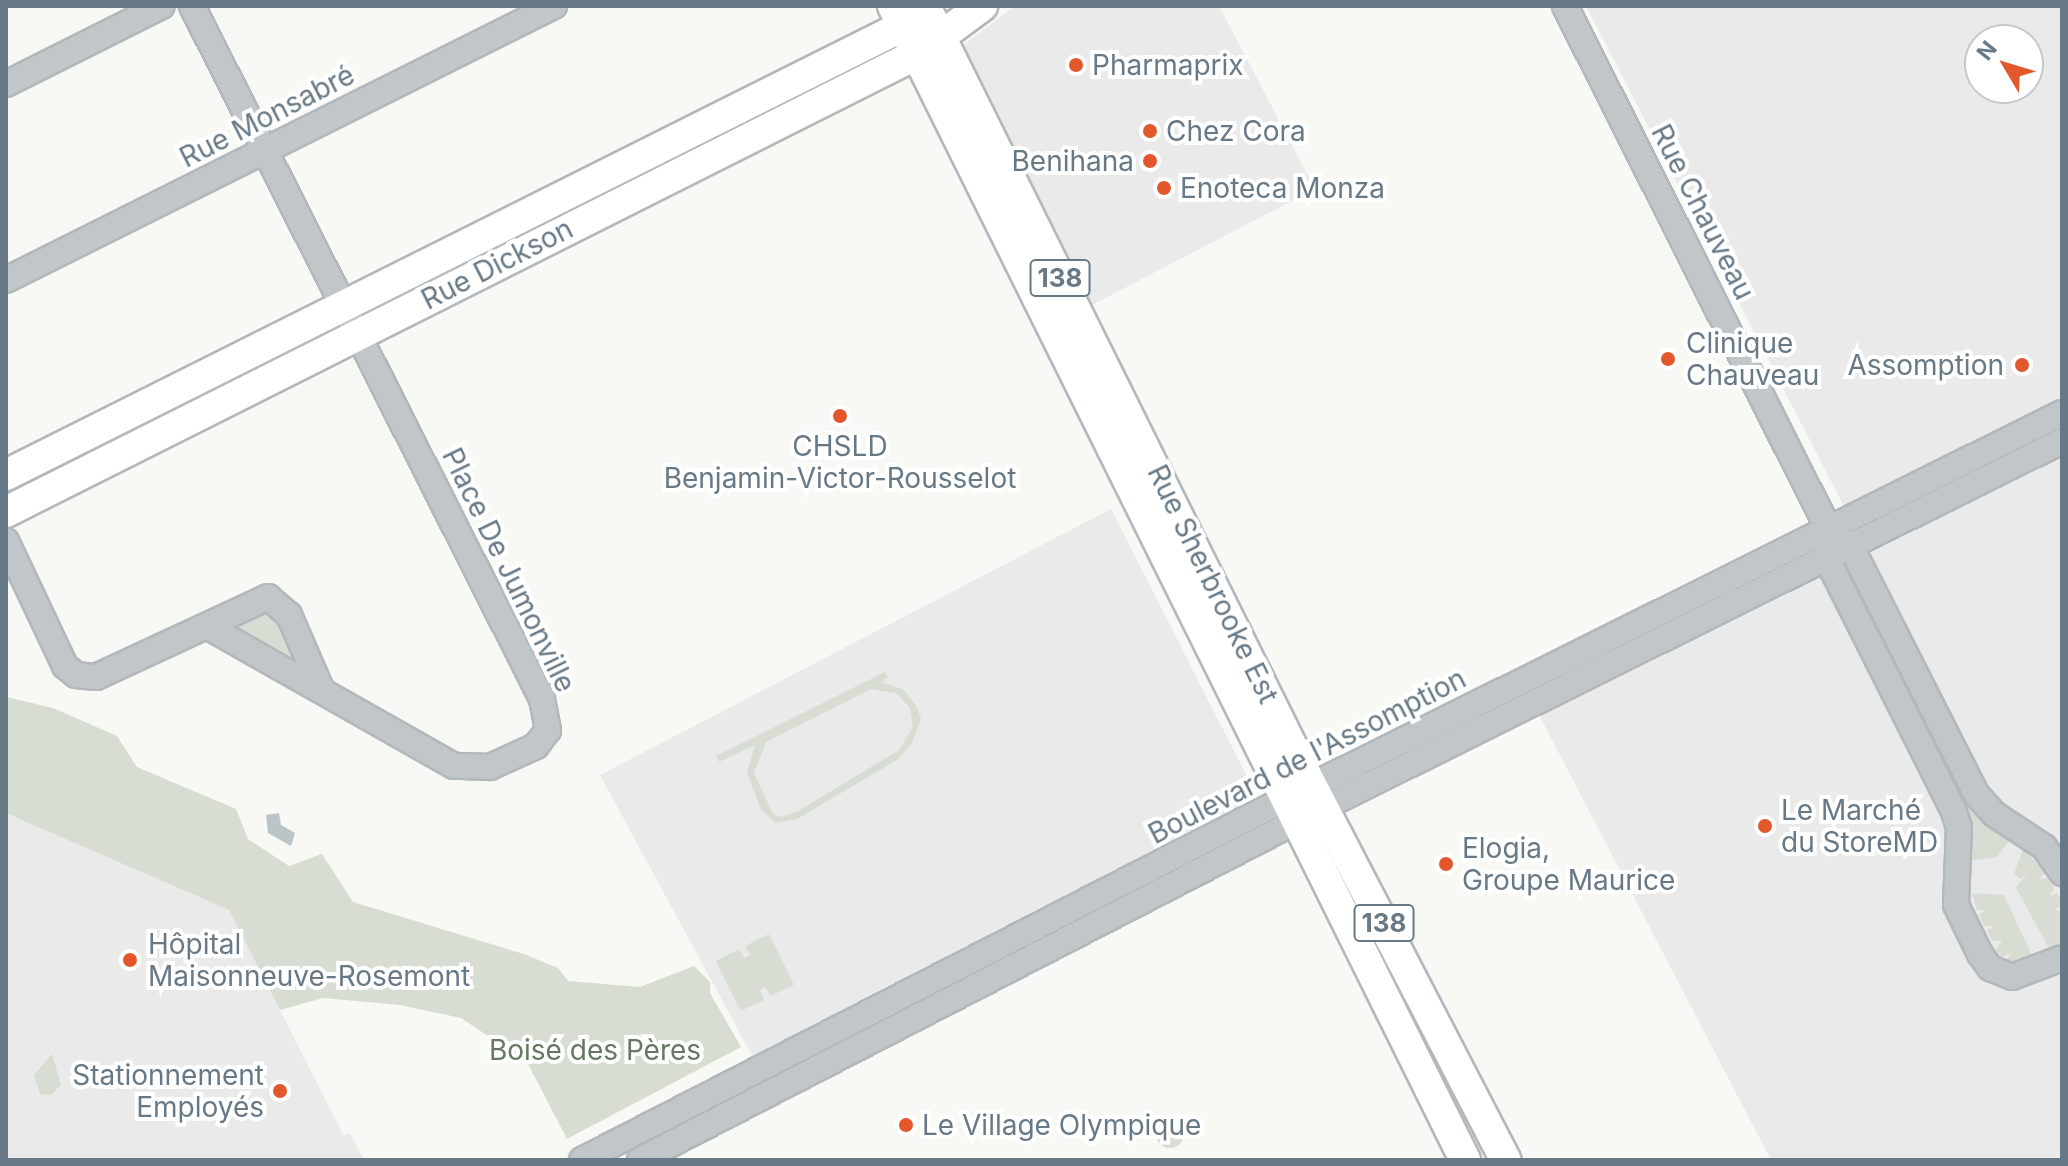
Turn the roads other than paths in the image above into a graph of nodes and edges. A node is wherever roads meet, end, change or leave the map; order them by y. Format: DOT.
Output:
graph roads {
  1 [pos="162,6"];
  2 [pos="192,6"];
  3 [pos="554,6"];
  4 [pos="982,6"];
  5 [pos="1565,6"];
  6 [pos="922,21"];
  7 [pos="6,84"];
  8 [pos="265,150"];
  9 [pos="6,280"];
  10 [pos="344,305"];
  11 [pos="358,334"];
  12 [pos="2062,413"];
  13 [pos="2062,441"];
  14 [pos="6,475"];
  15 [pos="6,512"];
  16 [pos="1829,530"];
  17 [pos="6,541"];
  18 [pos="1851,547"];
  19 [pos="1827,559"];
  20 [pos="207,626"];
  21 [pos="321,689"];
  22 [pos="1407,752"];
  23 [pos="1305,803"];
  24 [pos="2062,873"];
  25 [pos="2062,958"];
  26 [pos="582,1160"];
  27 [pos="640,1160"];
  28 [pos="1465,1160"];
  29 [pos="1506,1160"];
  1 -- 7 [label="street"];
  2 -- 8 [label="street"];
  3 -- 8 [label="street, Rue Monsabré"];
  4 -- 6 [label="main road, Rue Dickson"];
  5 -- 16 [label="street, Rue Chauveau"];
  6 -- 10 [label="main road, Rue Dickson"];
  6 -- 11 [label="main road, Rue Dickson"];
  6 -- 23 [label="main road, Rue Sherbrooke Est / 138"];
  8 -- 9 [label="street, Rue Monsabré"];
  8 -- 10 [label="street"];
  10 -- 11 [label="street"];
  10 -- 14 [label="main road, Rue Dickson"];
  11 -- 15 [label="main road, Rue Dickson"];
  11 -- 21 [label="street, Place De Jumonville"];
  12 -- 16 [label="street, Boulevard de l'Assomption"];
  13 -- 18 [label="street, Boulevard de l'Assomption"];
  16 -- 18 [label="street, Rue Chauveau"];
  16 -- 19 [label="street"];
  16 -- 22 [label="street, Boulevard de l'Assomption"];
  17 -- 20 [label="street"];
  18 -- 19 [label="street, Boulevard de l'Assomption"];
  18 -- 24 [label="street, Rue Chauveau"];
  19 -- 22 [label="street, Boulevard de l'Assomption"];
  19 -- 25 [label="street"];
  20 -- 21 [label="street, Place De Jumonville"];
  20 -- 21 [label="street"];
  22 -- 23 [label="street, Boulevard de l'Assomption"];
  23 -- 26 [label="street, Boulevard de l'Assomption"];
  23 -- 27 [label="street, Boulevard de l'Assomption"];
  23 -- 28 [label="main road, Rue Sherbrooke Est / 138"];
  23 -- 29 [label="main road, Rue Sherbrooke Est / 138"];
}
